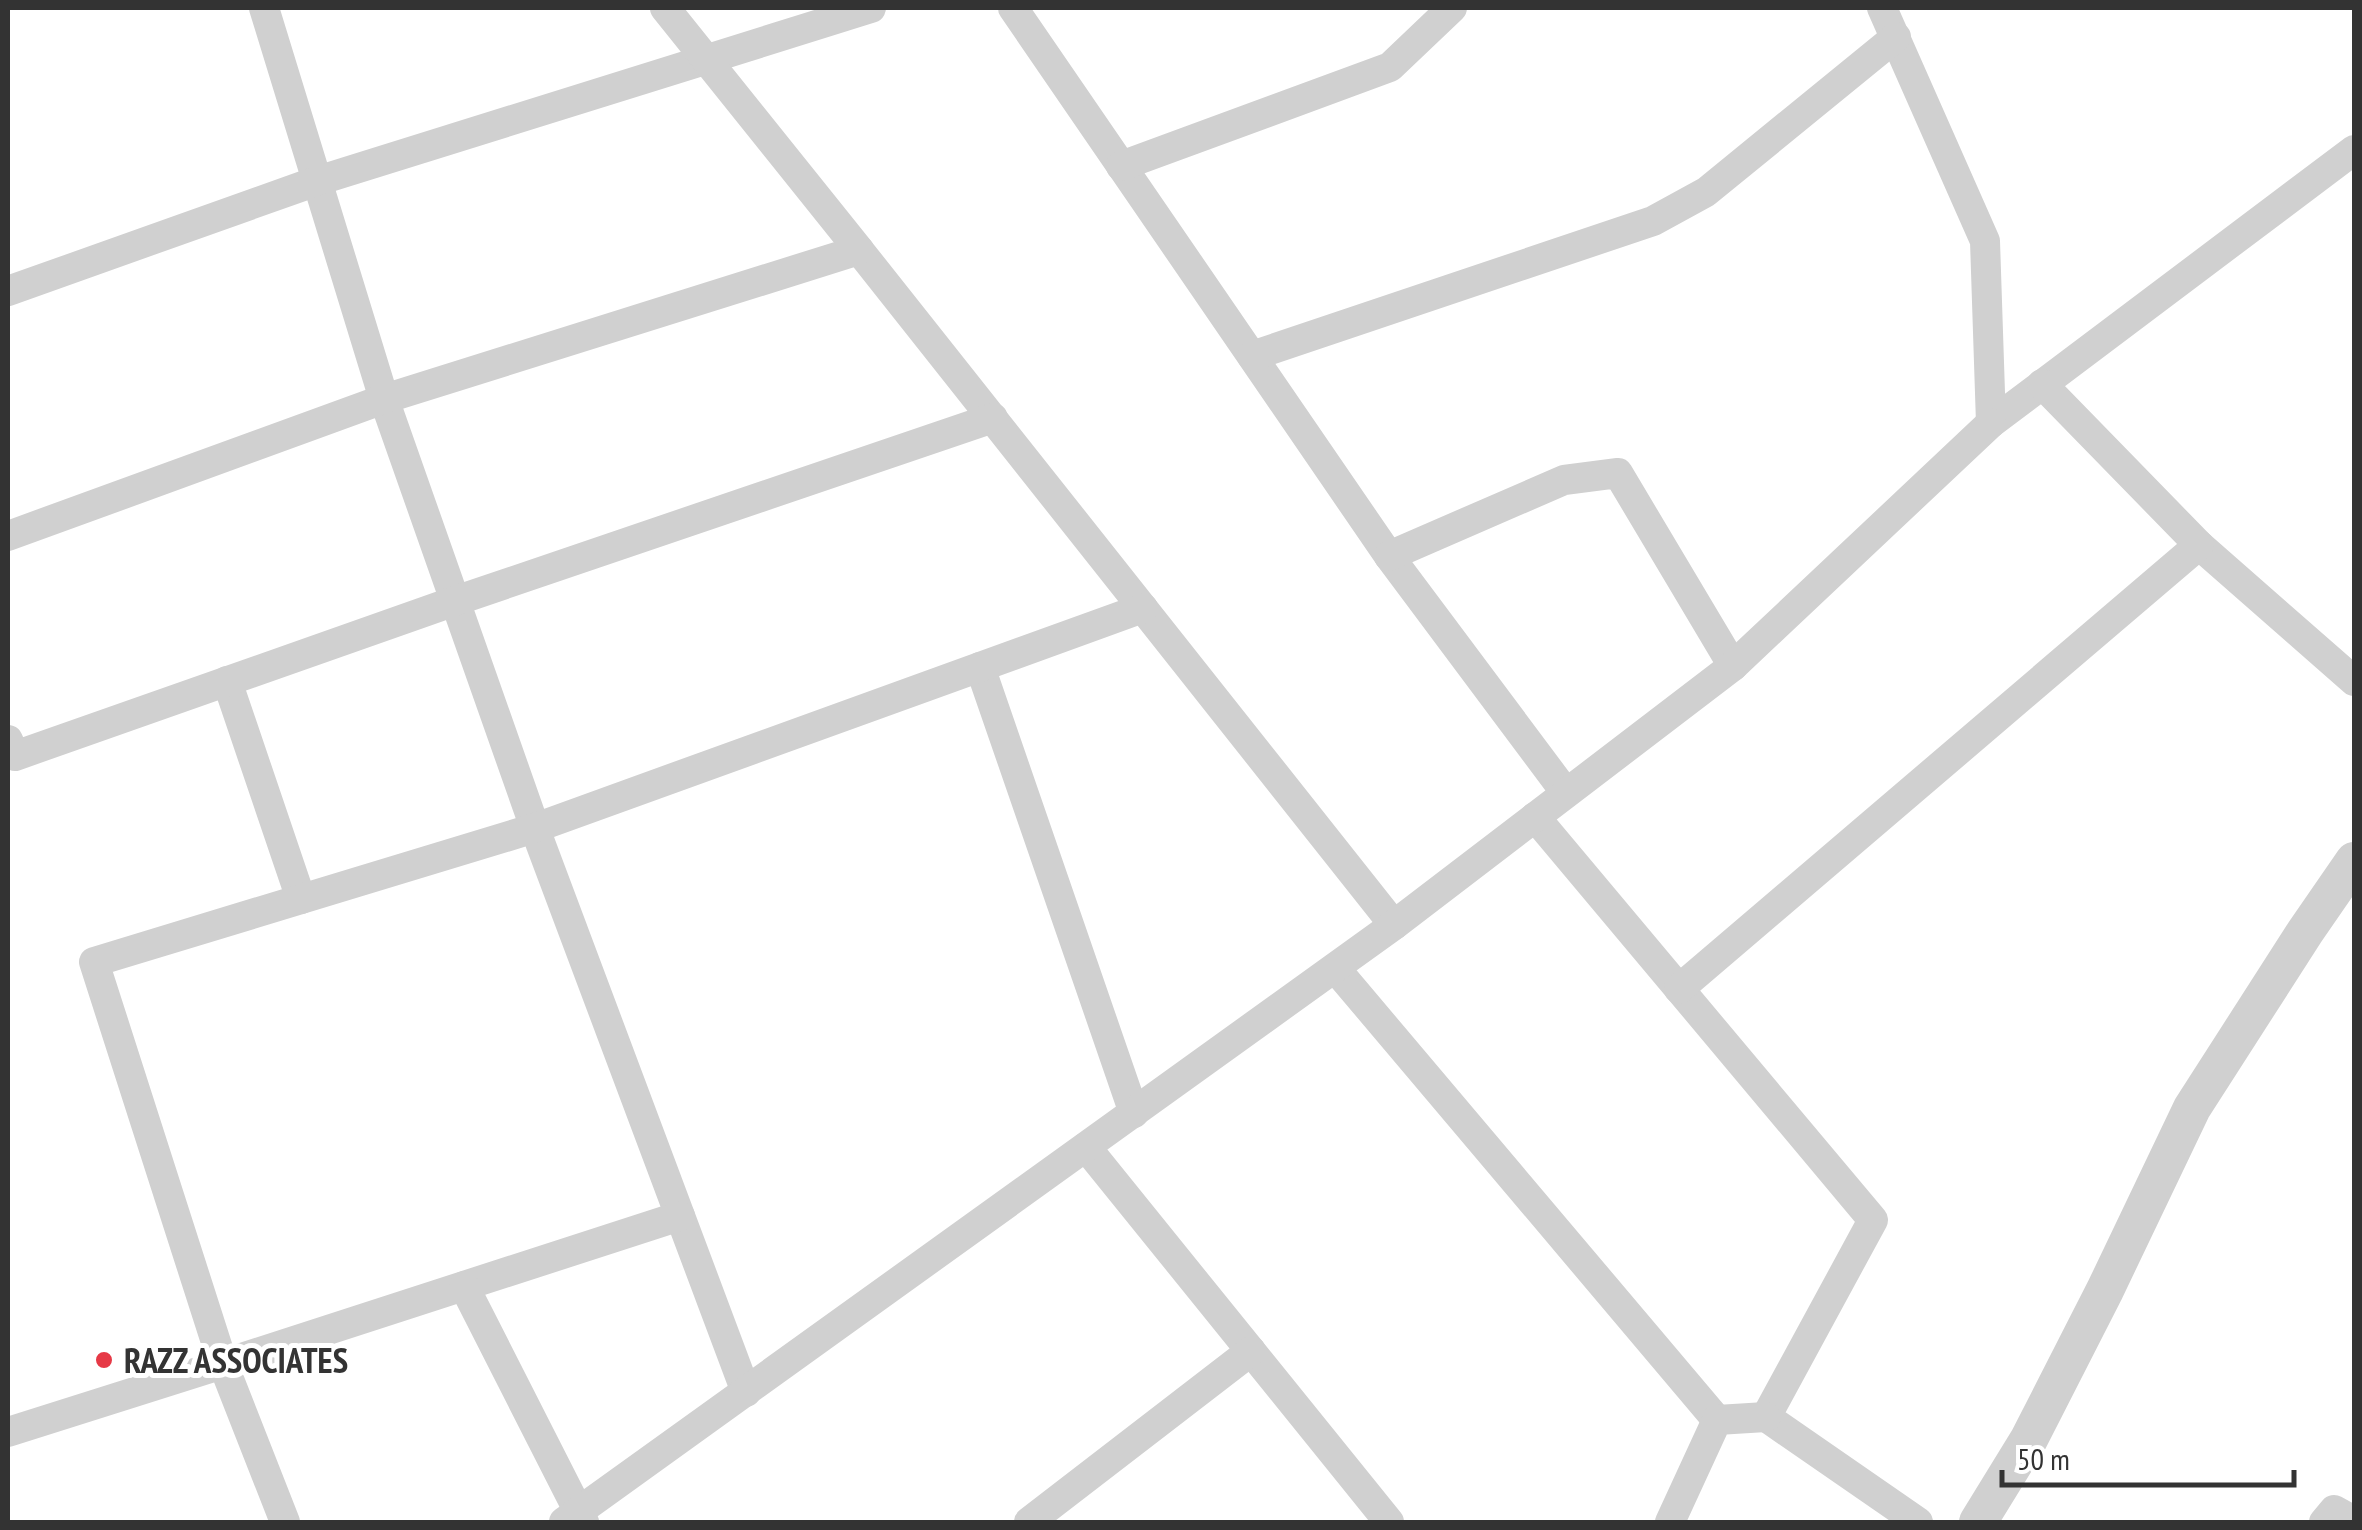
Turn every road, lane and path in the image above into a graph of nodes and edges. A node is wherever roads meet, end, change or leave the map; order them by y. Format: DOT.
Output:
graph roads {
  1 [pos="264,8"];
  2 [pos="664,8"];
  3 [pos="871,8"];
  4 [pos="1013,8"];
  5 [pos="1452,8"];
  6 [pos="1882,8"];
  7 [pos="1896,37"];
  8 [pos="706,58"];
  9 [pos="2354,150"];
  10 [pos="1121,166"];
  11 [pos="317,180"];
  12 [pos="859,250"];
  13 [pos="8,291"];
  14 [pos="1252,356"];
  15 [pos="2042,384"];
  16 [pos="384,399"];
  17 [pos="992,418"];
  18 [pos="1991,424"];
  19 [pos="8,536"];
  20 [pos="2199,545"];
  21 [pos="1389,556"];
  22 [pos="455,601"];
  23 [pos="1142,608"];
  24 [pos="1733,666"];
  25 [pos="980,667"];
  26 [pos="227,681"];
  27 [pos="2354,681"];
  28 [pos="8,740"];
  29 [pos="1566,793"];
  30 [pos="1535,818"];
  31 [pos="535,828"];
  32 [pos="2354,862"];
  33 [pos="300,900"];
  34 [pos="1394,925"];
  35 [pos="1335,968"];
  36 [pos="1678,989"];
  37 [pos="1134,1113"];
  38 [pos="1086,1146"];
  39 [pos="680,1216"];
  40 [pos="464,1286"];
  41 [pos="1251,1351"];
  42 [pos="223,1364"];
  43 [pos="746,1392"];
  44 [pos="1766,1417"];
  45 [pos="1717,1420"];
  46 [pos="8,1432"];
  47 [pos="575,1519"];
  48 [pos="2354,1521"];
  49 [pos="285,1522"];
  50 [pos="1030,1522"];
  51 [pos="1389,1522"];
  52 [pos="1670,1522"];
  53 [pos="1918,1522"];
  54 [pos="1978,1522"];
  55 [pos="2324,1522"];
  1 -- 11 [label="street"];
  2 -- 8 [label="street"];
  3 -- 8 [label="street"];
  4 -- 10 [label="street"];
  5 -- 10 [label="street"];
  6 -- 7 [label="street"];
  7 -- 14 [label="street"];
  7 -- 18 [label="street"];
  8 -- 11 [label="street"];
  8 -- 12 [label="street"];
  9 -- 15 [label="street"];
  10 -- 14 [label="street"];
  11 -- 13 [label="street"];
  11 -- 16 [label="street"];
  12 -- 16 [label="street"];
  12 -- 17 [label="street"];
  14 -- 21 [label="street"];
  15 -- 18 [label="street"];
  15 -- 20 [label="street"];
  16 -- 19 [label="street"];
  16 -- 22 [label="street"];
  17 -- 22 [label="street"];
  17 -- 23 [label="street"];
  18 -- 24 [label="street"];
  20 -- 27 [label="street"];
  20 -- 36 [label="street"];
  21 -- 24 [label="street"];
  21 -- 29 [label="street"];
  22 -- 26 [label="street"];
  22 -- 31 [label="street"];
  23 -- 25 [label="street"];
  23 -- 34 [label="street"];
  24 -- 29 [label="street"];
  25 -- 31 [label="street"];
  25 -- 37 [label="street"];
  26 -- 28 [label="street"];
  26 -- 33 [label="street"];
  29 -- 30 [label="street"];
  30 -- 34 [label="street"];
  30 -- 36 [label="street"];
  31 -- 33 [label="street"];
  31 -- 39 [label="street"];
  32 -- 54 [label="street"];
  33 -- 42 [label="street"];
  34 -- 35 [label="street"];
  35 -- 37 [label="street"];
  35 -- 45 [label="street"];
  36 -- 44 [label="street"];
  37 -- 38 [label="street"];
  38 -- 41 [label="street"];
  38 -- 43 [label="street"];
  39 -- 40 [label="street"];
  39 -- 43 [label="street"];
  40 -- 42 [label="street"];
  40 -- 47 [label="street"];
  41 -- 50 [label="street"];
  41 -- 51 [label="street"];
  42 -- 46 [label="street"];
  42 -- 49 [label="street"];
  43 -- 47 [label="street"];
  44 -- 45 [label="street"];
  44 -- 53 [label="street"];
  45 -- 52 [label="street"];
  48 -- 55 [label="street"];
}
